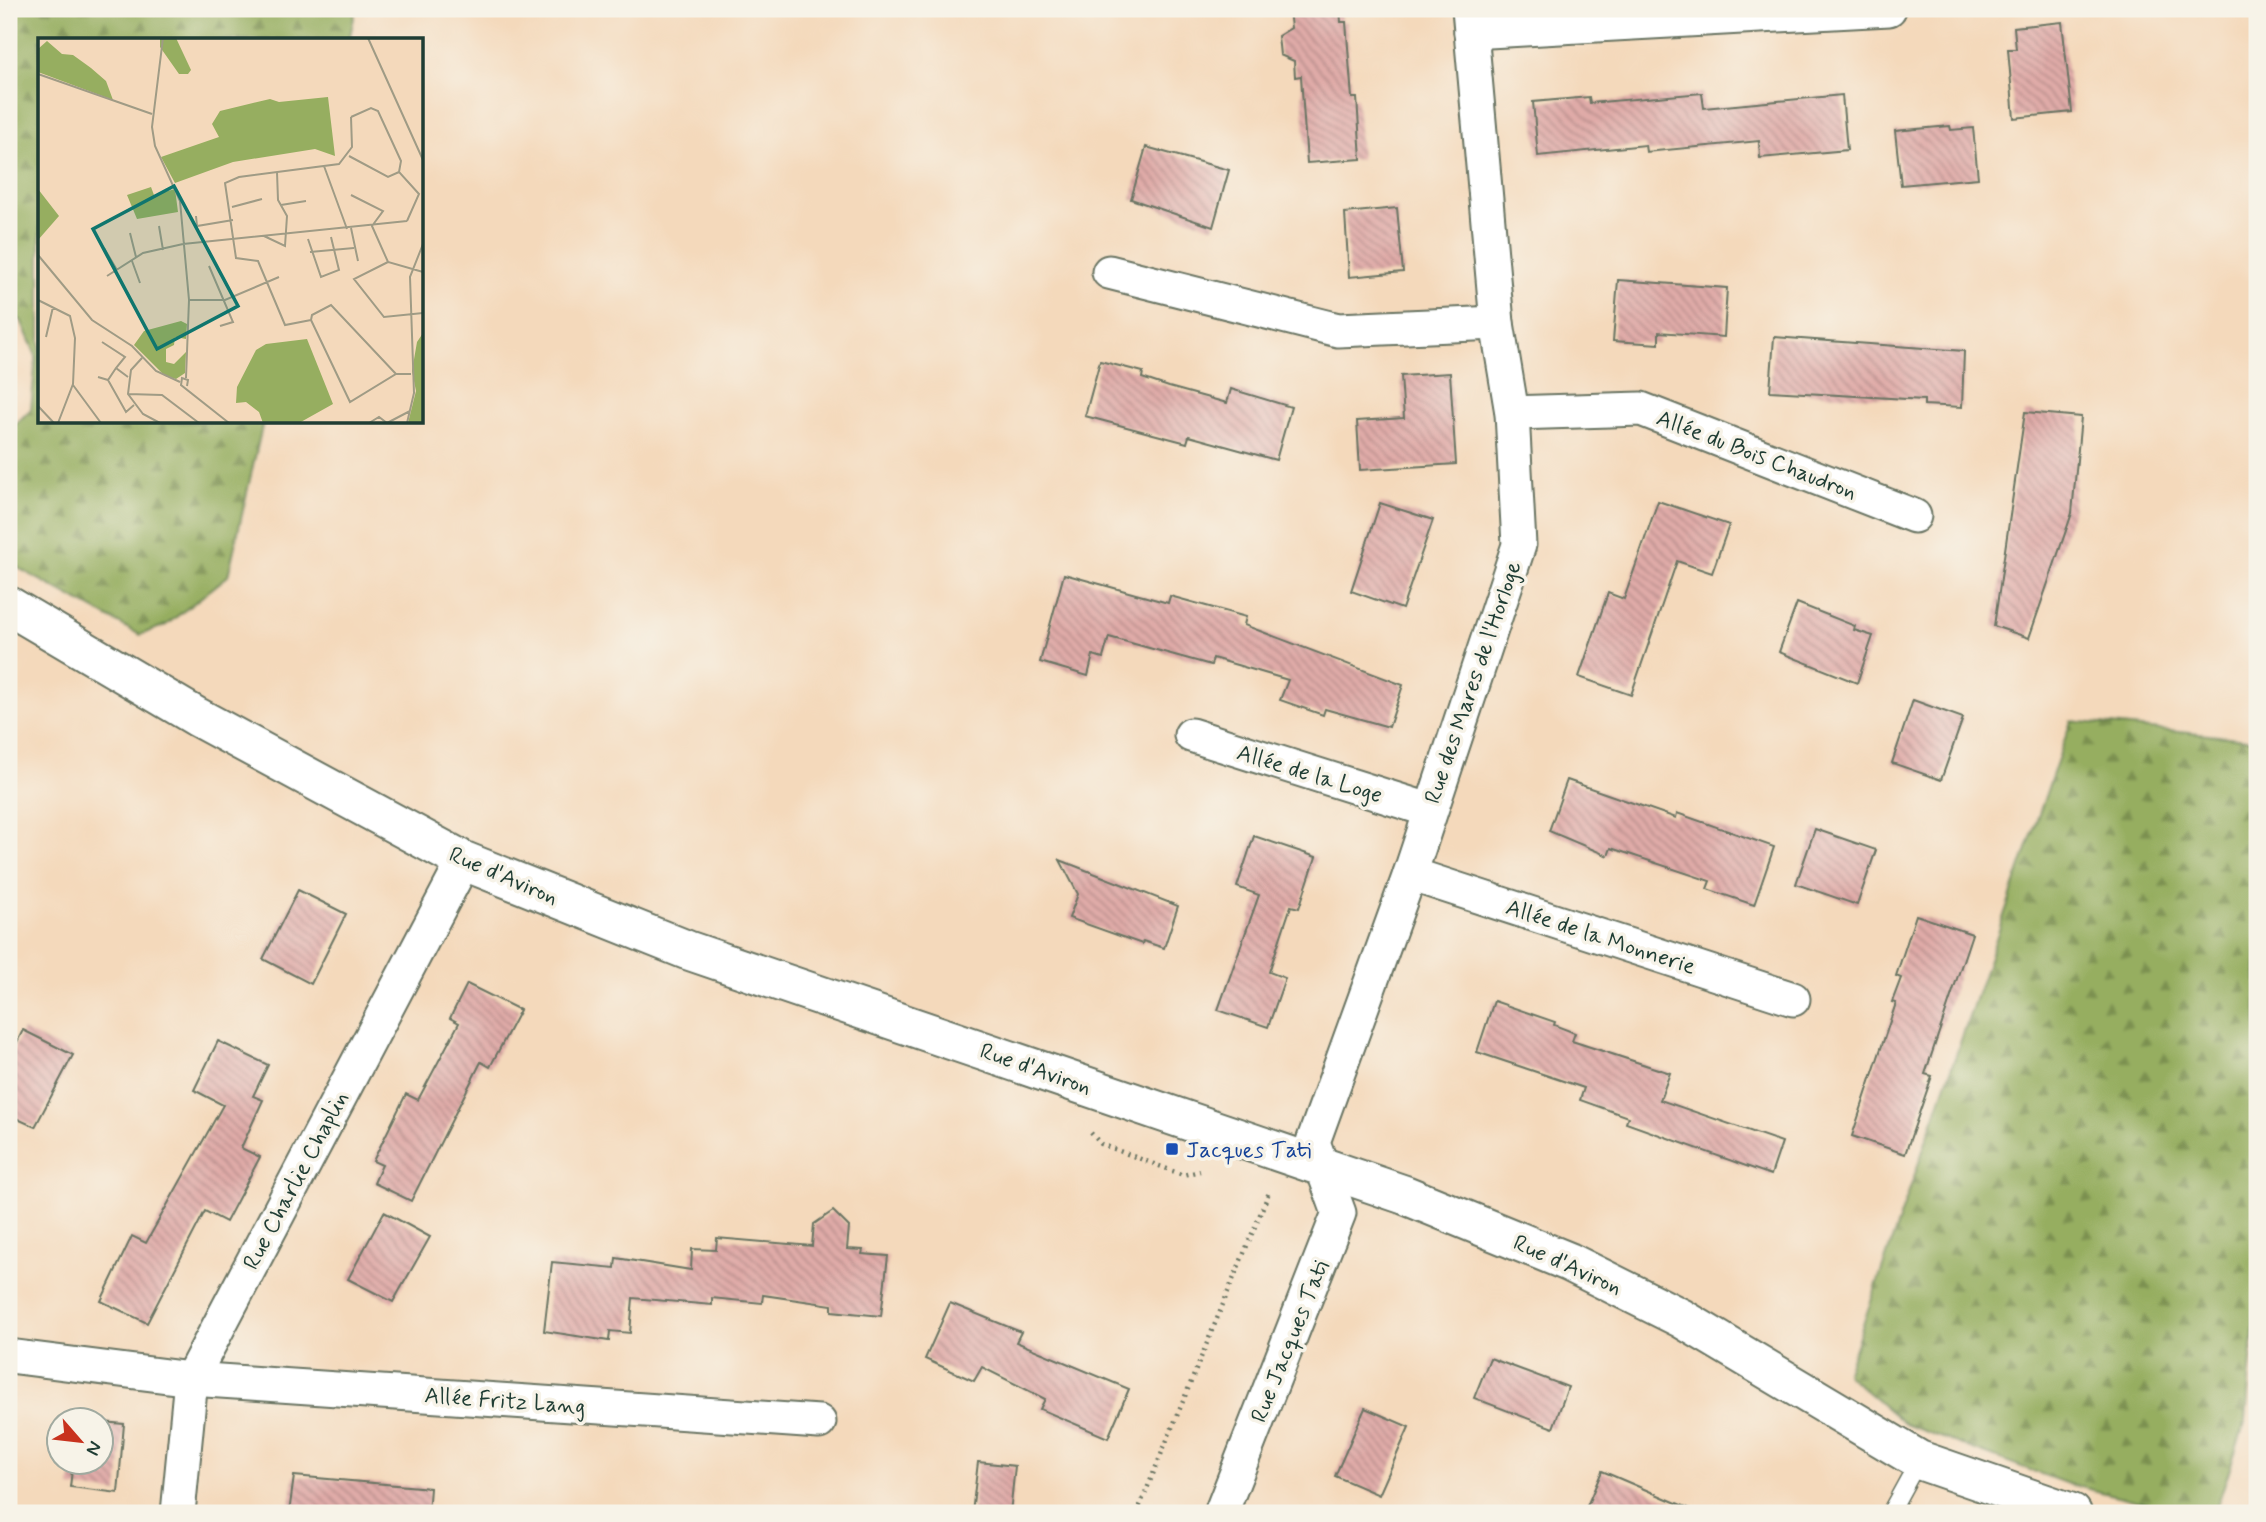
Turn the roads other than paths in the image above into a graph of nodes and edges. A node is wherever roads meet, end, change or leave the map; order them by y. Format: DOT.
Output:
graph roads {
  1 [pos="1889,9"];
  2 [pos="1470,20"];
  3 [pos="1109,272"];
  4 [pos="1497,323"];
  5 [pos="1512,413"];
  6 [pos="1914,516"];
  7 [pos="9,606"];
  8 [pos="1191,735"];
  9 [pos="1429,810"];
  10 [pos="464,861"];
  11 [pos="1410,874"];
  12 [pos="1793,999"];
  13 [pos="1321,1169"];
  14 [pos="9,1356"];
  15 [pos="191,1379"];
  16 [pos="819,1422"];
  17 [pos="1919,1460"];
  18 [pos="178,1513"];
  19 [pos="1221,1513"];
  20 [pos="1891,1513"];
  21 [pos="2072,1513"];
  1 -- 2 [label="street"];
  2 -- 4 [label="street, Rue des Mares de l'Horloge"];
  3 -- 4 [label="street"];
  4 -- 5 [label="street, Rue des Mares de l'Horloge"];
  5 -- 6 [label="street, Allée du Bois Chaudron"];
  5 -- 9 [label="street, Rue des Mares de l'Horloge"];
  7 -- 10 [label="street, Rue d'Aviron"];
  8 -- 9 [label="street, Allée de la Loge"];
  9 -- 11 [label="street, Rue des Mares de l'Horloge"];
  10 -- 13 [label="street, Rue d'Aviron"];
  10 -- 15 [label="street, Rue Charlie Chaplin"];
  11 -- 12 [label="street, Allée de la Monnerie"];
  11 -- 13 [label="street, Rue des Mares de l'Horloge"];
  13 -- 17 [label="street, Rue d'Aviron"];
  13 -- 19 [label="street, Rue Jacques Tati"];
  14 -- 15 [label="street, Allée Fritz Lang"];
  15 -- 16 [label="street, Allée Fritz Lang"];
  15 -- 18 [label="street, Rue Charlie Chaplin"];
  17 -- 20 [label="lane"];
  17 -- 21 [label="street, Rue d'Aviron"];
}
